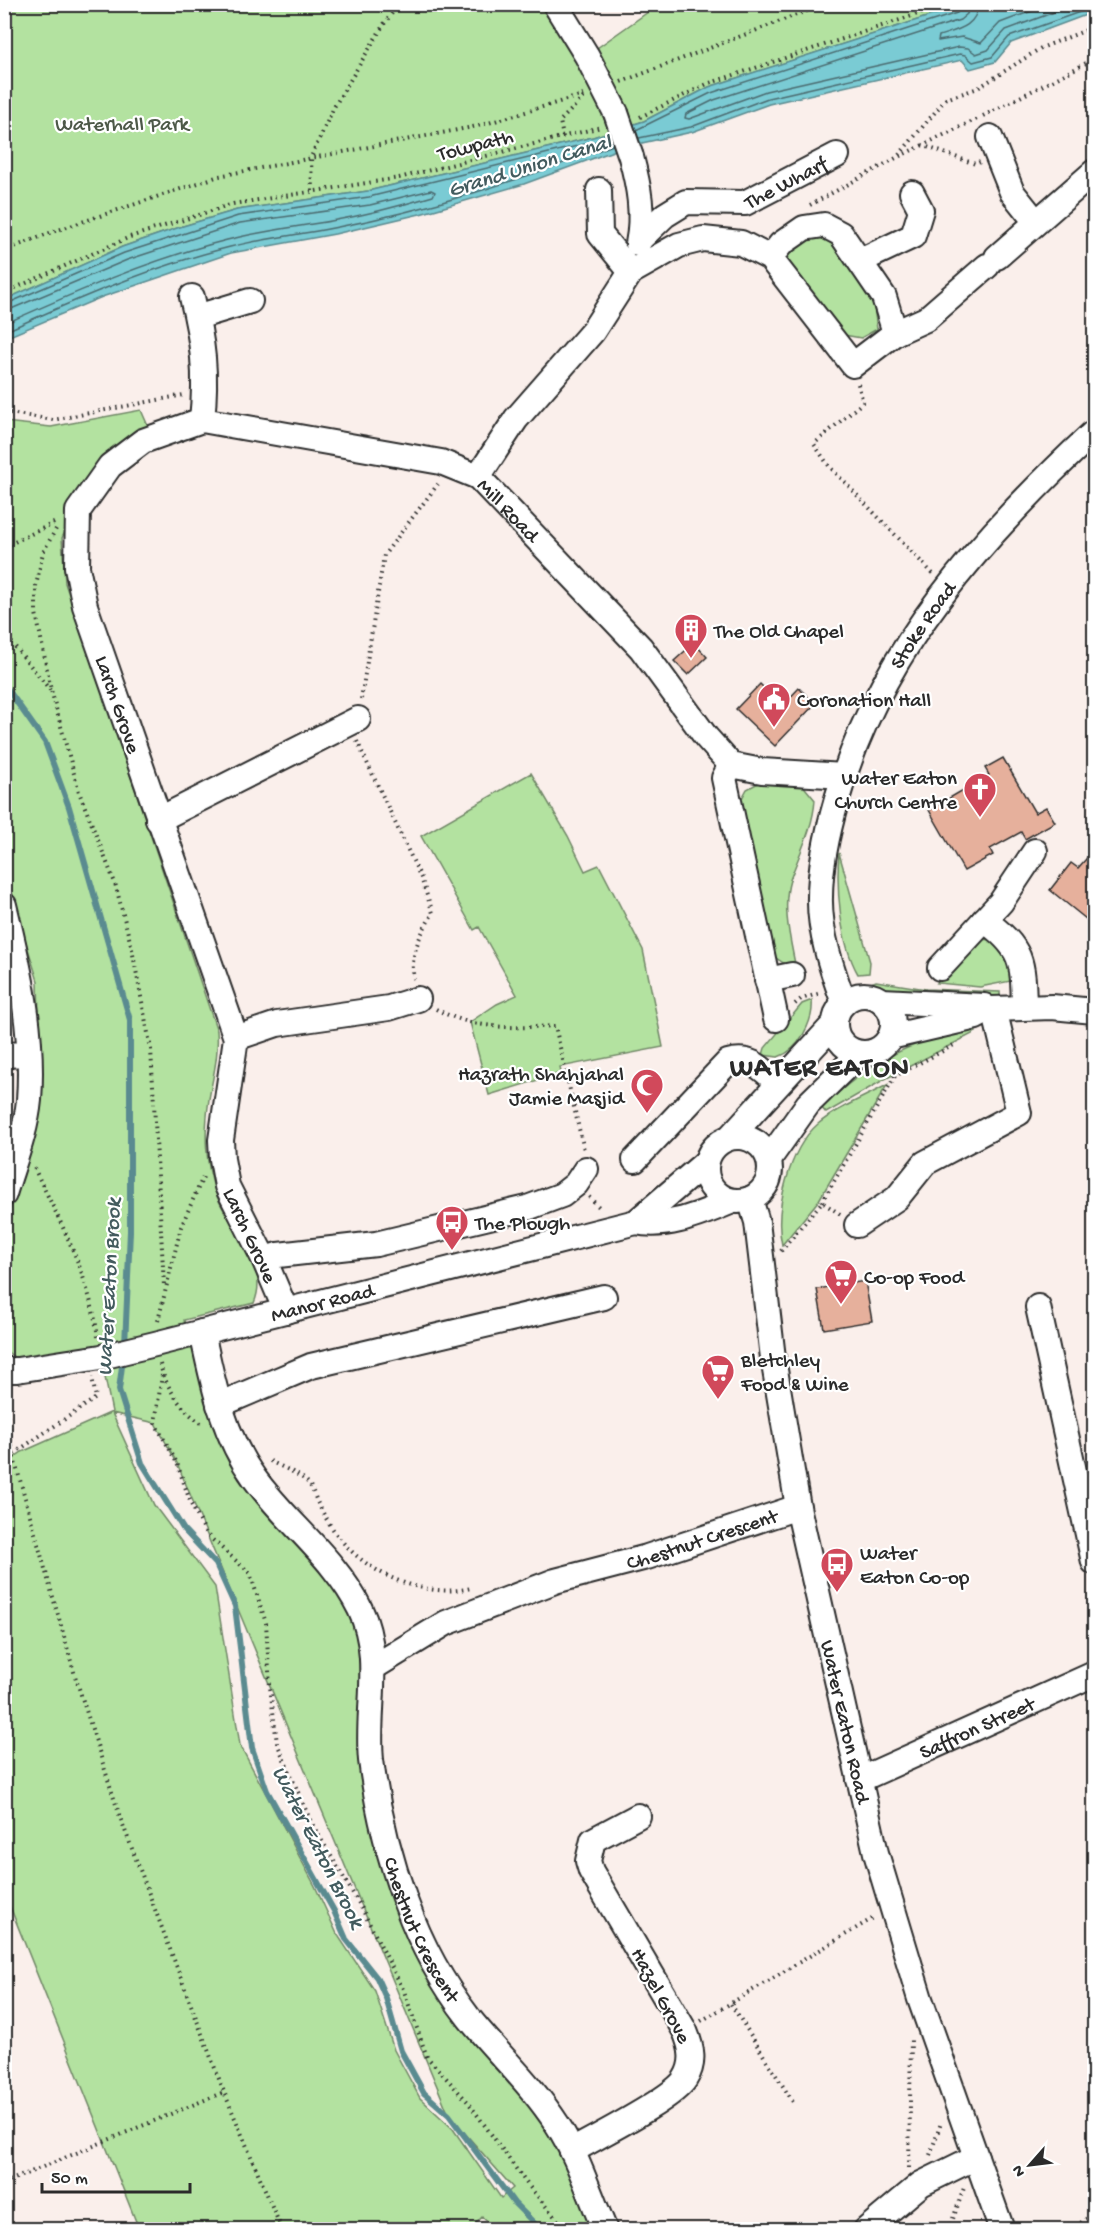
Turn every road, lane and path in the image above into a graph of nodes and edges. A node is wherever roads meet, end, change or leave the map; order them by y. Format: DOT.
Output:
graph roads {
  1 [pos="399,4"];
  2 [pos="555,4"];
  3 [pos="825,4"];
  4 [pos="948,4"];
  5 [pos="1095,27"];
  6 [pos="1095,59"];
  7 [pos="604,89"];
  8 [pos="618,119"];
  9 [pos="563,136"];
  10 [pos="990,137"];
  11 [pos="837,155"];
  12 [pos="311,157"];
  13 [pos="898,157"];
  14 [pos="1095,172"];
  15 [pos="599,190"];
  16 [pos="312,191"];
  17 [pos="912,193"];
  18 [pos="804,208"];
  19 [pos="1036,222"];
  20 [pos="639,240"];
  21 [pos="4,251"];
  22 [pos="770,258"];
  23 [pos="860,261"];
  24 [pos="632,271"];
  25 [pos="4,293"];
  26 [pos="250,301"];
  27 [pos="895,333"];
  28 [pos="853,365"];
  29 [pos="205,391"];
  30 [pos="4,412"];
  31 [pos="202,420"];
  32 [pos="1095,432"];
  33 [pos="451,466"];
  34 [pos="478,477"];
  35 [pos="78,510"];
  36 [pos="4,547"];
  37 [pos="946,588"];
  38 [pos="4,633"];
  39 [pos="51,690"];
  40 [pos="354,721"];
  41 [pos="731,765"];
  42 [pos="844,776"];
  43 [pos="158,820"];
  44 [pos="1035,851"];
  45 [pos="4,905"];
  46 [pos="984,920"];
  47 [pos="940,968"];
  48 [pos="792,975"];
  49 [pos="767,980"];
  50 [pos="418,999"];
  51 [pos="882,1001"];
  52 [pos="1024,1007"];
  53 [pos="993,1009"];
  54 [pos="1095,1011"];
  55 [pos="839,1013"];
  56 [pos="776,1019"];
  57 [pos="890,1037"];
  58 [pos="236,1038"];
  59 [pos="958,1043"];
  60 [pos="860,1053"];
  61 [pos="29,1054"];
  62 [pos="4,1055"];
  63 [pos="778,1083"];
  64 [pos="730,1137"];
  65 [pos="20,1141"];
  66 [pos="222,1159"];
  67 [pos="769,1159"];
  68 [pos="635,1160"];
  69 [pos="706,1162"];
  70 [pos="581,1176"];
  71 [pos="4,1194"];
  72 [pos="742,1200"];
  73 [pos="822,1202"];
  74 [pos="627,1224"];
  75 [pos="857,1225"];
  76 [pos="760,1256"];
  77 [pos="264,1260"];
  78 [pos="165,1290"];
  79 [pos="604,1297"];
  80 [pos="1038,1307"];
  81 [pos="286,1311"];
  82 [pos="202,1332"];
  83 [pos="153,1345"];
  84 [pos="95,1358"];
  85 [pos="4,1370"];
  86 [pos="162,1375"];
  87 [pos="4,1392"];
  88 [pos="219,1405"];
  89 [pos="231,1439"];
  90 [pos="13,1455"];
  91 [pos="260,1456"];
  92 [pos="4,1460"];
  93 [pos="798,1507"];
  94 [pos="1095,1562"];
  95 [pos="480,1586"];
  96 [pos="374,1667"];
  97 [pos="1095,1674"];
  98 [pos="859,1780"];
  99 [pos="638,1816"];
  100 [pos="891,1908"];
  101 [pos="731,2004"];
  102 [pos="912,2030"];
  103 [pos="685,2031"];
  104 [pos="224,2092"];
  105 [pos="793,2102"];
  106 [pos="944,2112"];
  107 [pos="572,2151"];
  108 [pos="976,2157"];
  109 [pos="967,2180"];
  110 [pos="4,2183"];
  111 [pos="915,2188"];
  112 [pos="1095,2213"];
  113 [pos="282,2229"];
  114 [pos="566,2229"];
  115 [pos="605,2229"];
  116 [pos="866,2229"];
  117 [pos="949,2229"];
  118 [pos="1002,2229"];
  119 [pos="1071,2229"];
  1 -- 12 [label="path"];
  2 -- 7 [label="street"];
  3 -- 7 [label="path"];
  4 -- 8 [label="path, Towpath"];
  5 -- 13 [label="path"];
  6 -- 13 [label="path"];
  7 -- 8 [label="street"];
  8 -- 9 [label="path, Towpath"];
  8 -- 20 [label="street, bridge"];
  9 -- 12 [label="path"];
  9 -- 16 [label="path, Towpath"];
  10 -- 19 [label="street"];
  11 -- 20 [label="street, The Wharf"];
  12 -- 16 [label="path"];
  12 -- 21 [label="path"];
  13 -- 18 [label="path"];
  14 -- 19 [label="street"];
  15 -- 24 [label="street"];
  16 -- 25 [label="path, Towpath"];
  17 -- 23 [label="street"];
  19 -- 27 [label="street"];
  20 -- 24 [label="street"];
  22 -- 23 [label="street"];
  22 -- 24 [label="street, Mill Road"];
  22 -- 28 [label="street, Mill Road"];
  23 -- 27 [label="street"];
  24 -- 34 [label="street, Mill Road"];
  26 -- 29 [label="street"];
  27 -- 28 [label="street"];
  28 -- 37 [label="path"];
  29 -- 30 [label="path"];
  29 -- 31 [label="street"];
  31 -- 33 [label="street"];
  31 -- 35 [label="street"];
  32 -- 37 [label="street, Stoke Road"];
  33 -- 34 [label="street"];
  33 -- 40 [label="path"];
  34 -- 41 [label="street, Mill Road"];
  35 -- 36 [label="path"];
  35 -- 39 [label="path"];
  35 -- 43 [label="street, Larch Grove"];
  37 -- 42 [label="street, Stoke Road"];
  38 -- 39 [label="path"];
  39 -- 78 [label="path"];
  40 -- 43 [label="street"];
  40 -- 50 [label="path"];
  41 -- 42 [label="street"];
  41 -- 49 [label="street"];
  42 -- 55 [label="street, Stoke Road"];
  43 -- 58 [label="street, Larch Grove"];
  44 -- 46 [label="street"];
  45 -- 61 [label="street"];
  46 -- 47 [label="street"];
  46 -- 52 [label="street"];
  48 -- 49 [label="street"];
  49 -- 56 [label="street"];
  50 -- 58 [label="street"];
  50 -- 70 [label="path"];
  51 -- 53 [label="street"];
  51 -- 55 [label="street"];
  51 -- 57 [label="street"];
  52 -- 53 [label="street"];
  52 -- 54 [label="street"];
  53 -- 57 [label="street"];
  53 -- 75 [label="street"];
  55 -- 60 [label="street"];
  55 -- 63 [label="street"];
  57 -- 60 [label="street"];
  58 -- 66 [label="street, Larch Grove"];
  59 -- 73 [label="path"];
  60 -- 67 [label="street"];
  61 -- 62 [label="street"];
  61 -- 65 [label="street"];
  63 -- 64 [label="street"];
  63 -- 68 [label="street"];
  64 -- 67 [label="street"];
  64 -- 69 [label="street"];
  65 -- 71 [label="street"];
  65 -- 84 [label="path"];
  66 -- 77 [label="street, Larch Grove"];
  66 -- 78 [label="path"];
  67 -- 72 [label="street"];
  69 -- 72 [label="street"];
  69 -- 74 [label="street, Manor Road"];
  70 -- 74 [label="path"];
  70 -- 77 [label="street"];
  72 -- 74 [label="street, Manor Road"];
  72 -- 76 [label="street, Water Eaton Road"];
  73 -- 75 [label="path"];
  73 -- 76 [label="path"];
  74 -- 81 [label="street, Manor Road"];
  76 -- 93 [label="street, Water Eaton Road"];
  77 -- 81 [label="street, Larch Grove"];
  78 -- 83 [label="path"];
  79 -- 88 [label="street"];
  80 -- 94 [label="street"];
  81 -- 82 [label="street, Manor Road"];
  82 -- 83 [label="street, Manor Road"];
  82 -- 88 [label="street, Chestnut Crescent"];
  83 -- 84 [label="street, Manor Road"];
  83 -- 86 [label="path"];
  84 -- 85 [label="street, Manor Road"];
  84 -- 90 [label="path"];
  86 -- 89 [label="path"];
  86 -- 114 [label="path"];
  87 -- 90 [label="path"];
  88 -- 89 [label="street, Chestnut Crescent"];
  89 -- 96 [label="street, Chestnut Crescent"];
  90 -- 92 [label="path"];
  90 -- 104 [label="path"];
  91 -- 95 [label="path"];
  93 -- 96 [label="street, Chestnut Crescent"];
  93 -- 98 [label="street, Water Eaton Road"];
  96 -- 107 [label="street, Chestnut Crescent"];
  97 -- 98 [label="street, Saffron Street"];
  98 -- 100 [label="street, Water Eaton Road"];
  99 -- 103 [label="street, Hazel Grove"];
  100 -- 101 [label="path"];
  100 -- 108 [label="street, Water Eaton Road"];
  101 -- 103 [label="path"];
  101 -- 105 [label="path"];
  102 -- 111 [label="path"];
  103 -- 107 [label="street, Hazel Grove"];
  104 -- 110 [label="path"];
  104 -- 113 [label="path"];
  106 -- 111 [label="path"];
  107 -- 115 [label="street, Chestnut Crescent"];
  108 -- 111 [label="street"];
  108 -- 118 [label="street, Water Eaton Road"];
  109 -- 117 [label="path"];
  111 -- 116 [label="street"];
  112 -- 119 [label="path"];
}
